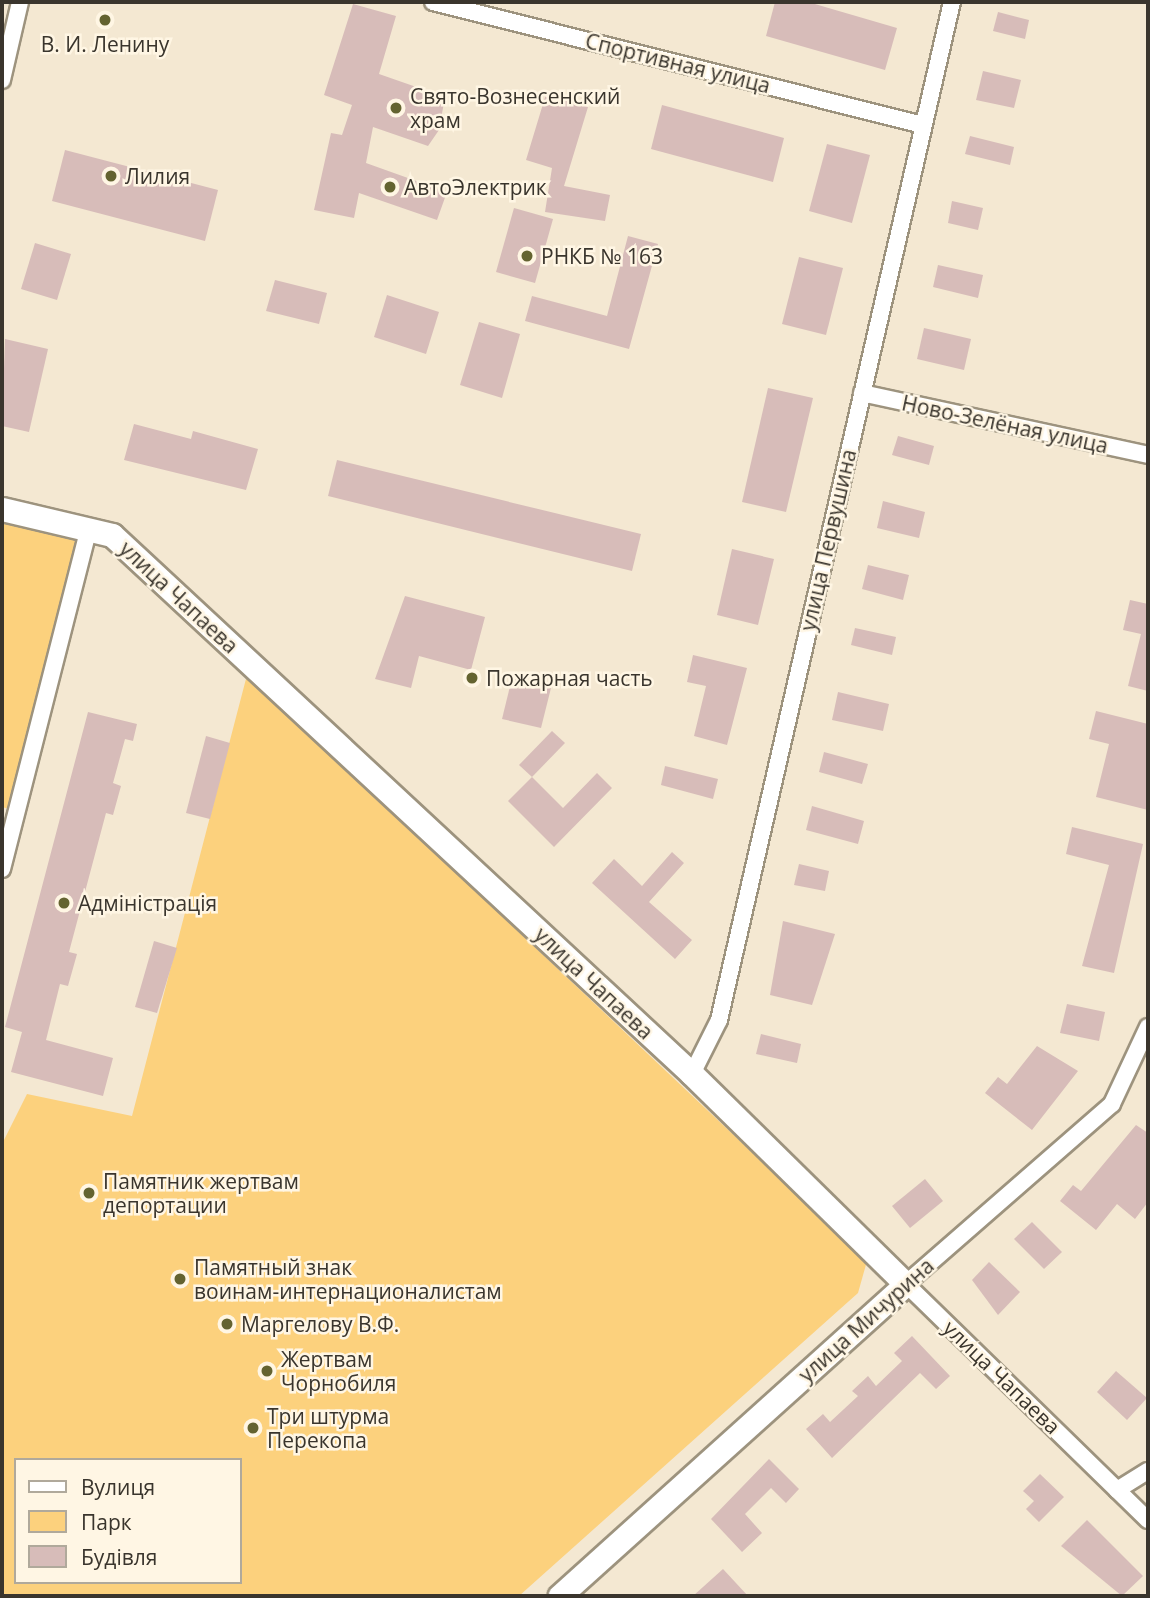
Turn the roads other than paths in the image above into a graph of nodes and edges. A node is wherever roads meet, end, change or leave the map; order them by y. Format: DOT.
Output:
graph roads {
  1 [pos="20,2"];
  2 [pos="433,2"];
  3 [pos="952,2"];
  4 [pos="2,80"];
  5 [pos="923,125"];
  6 [pos="862,393"];
  7 [pos="1148,455"];
  8 [pos="2,509"];
  9 [pos="88,531"];
  10 [pos="2,869"];
  11 [pos="1148,1027"];
  12 [pos="692,1074"];
  13 [pos="906,1284"];
  14 [pos="1148,1471"];
  15 [pos="1117,1490"];
  16 [pos="1148,1521"];
  17 [pos="559,1596"];
  1 -- 4 [label="street"];
  2 -- 5 [label="street, Спортивная улица"];
  3 -- 5 [label="street, улица Первушина"];
  5 -- 6 [label="street, улица Первушина"];
  6 -- 7 [label="street, Ново-Зелёная улица"];
  6 -- 12 [label="street, улица Первушина"];
  8 -- 9 [label="main road, улица Чапаева"];
  9 -- 10 [label="street"];
  9 -- 12 [label="main road, улица Чапаева"];
  11 -- 13 [label="street, улица Мичурина"];
  12 -- 13 [label="main road, улица Чапаева"];
  13 -- 15 [label="street, улица Чапаева"];
  13 -- 17 [label="main road, улица Мичурина"];
  14 -- 15 [label="street"];
  15 -- 16 [label="street, улица Чапаева"];
}
